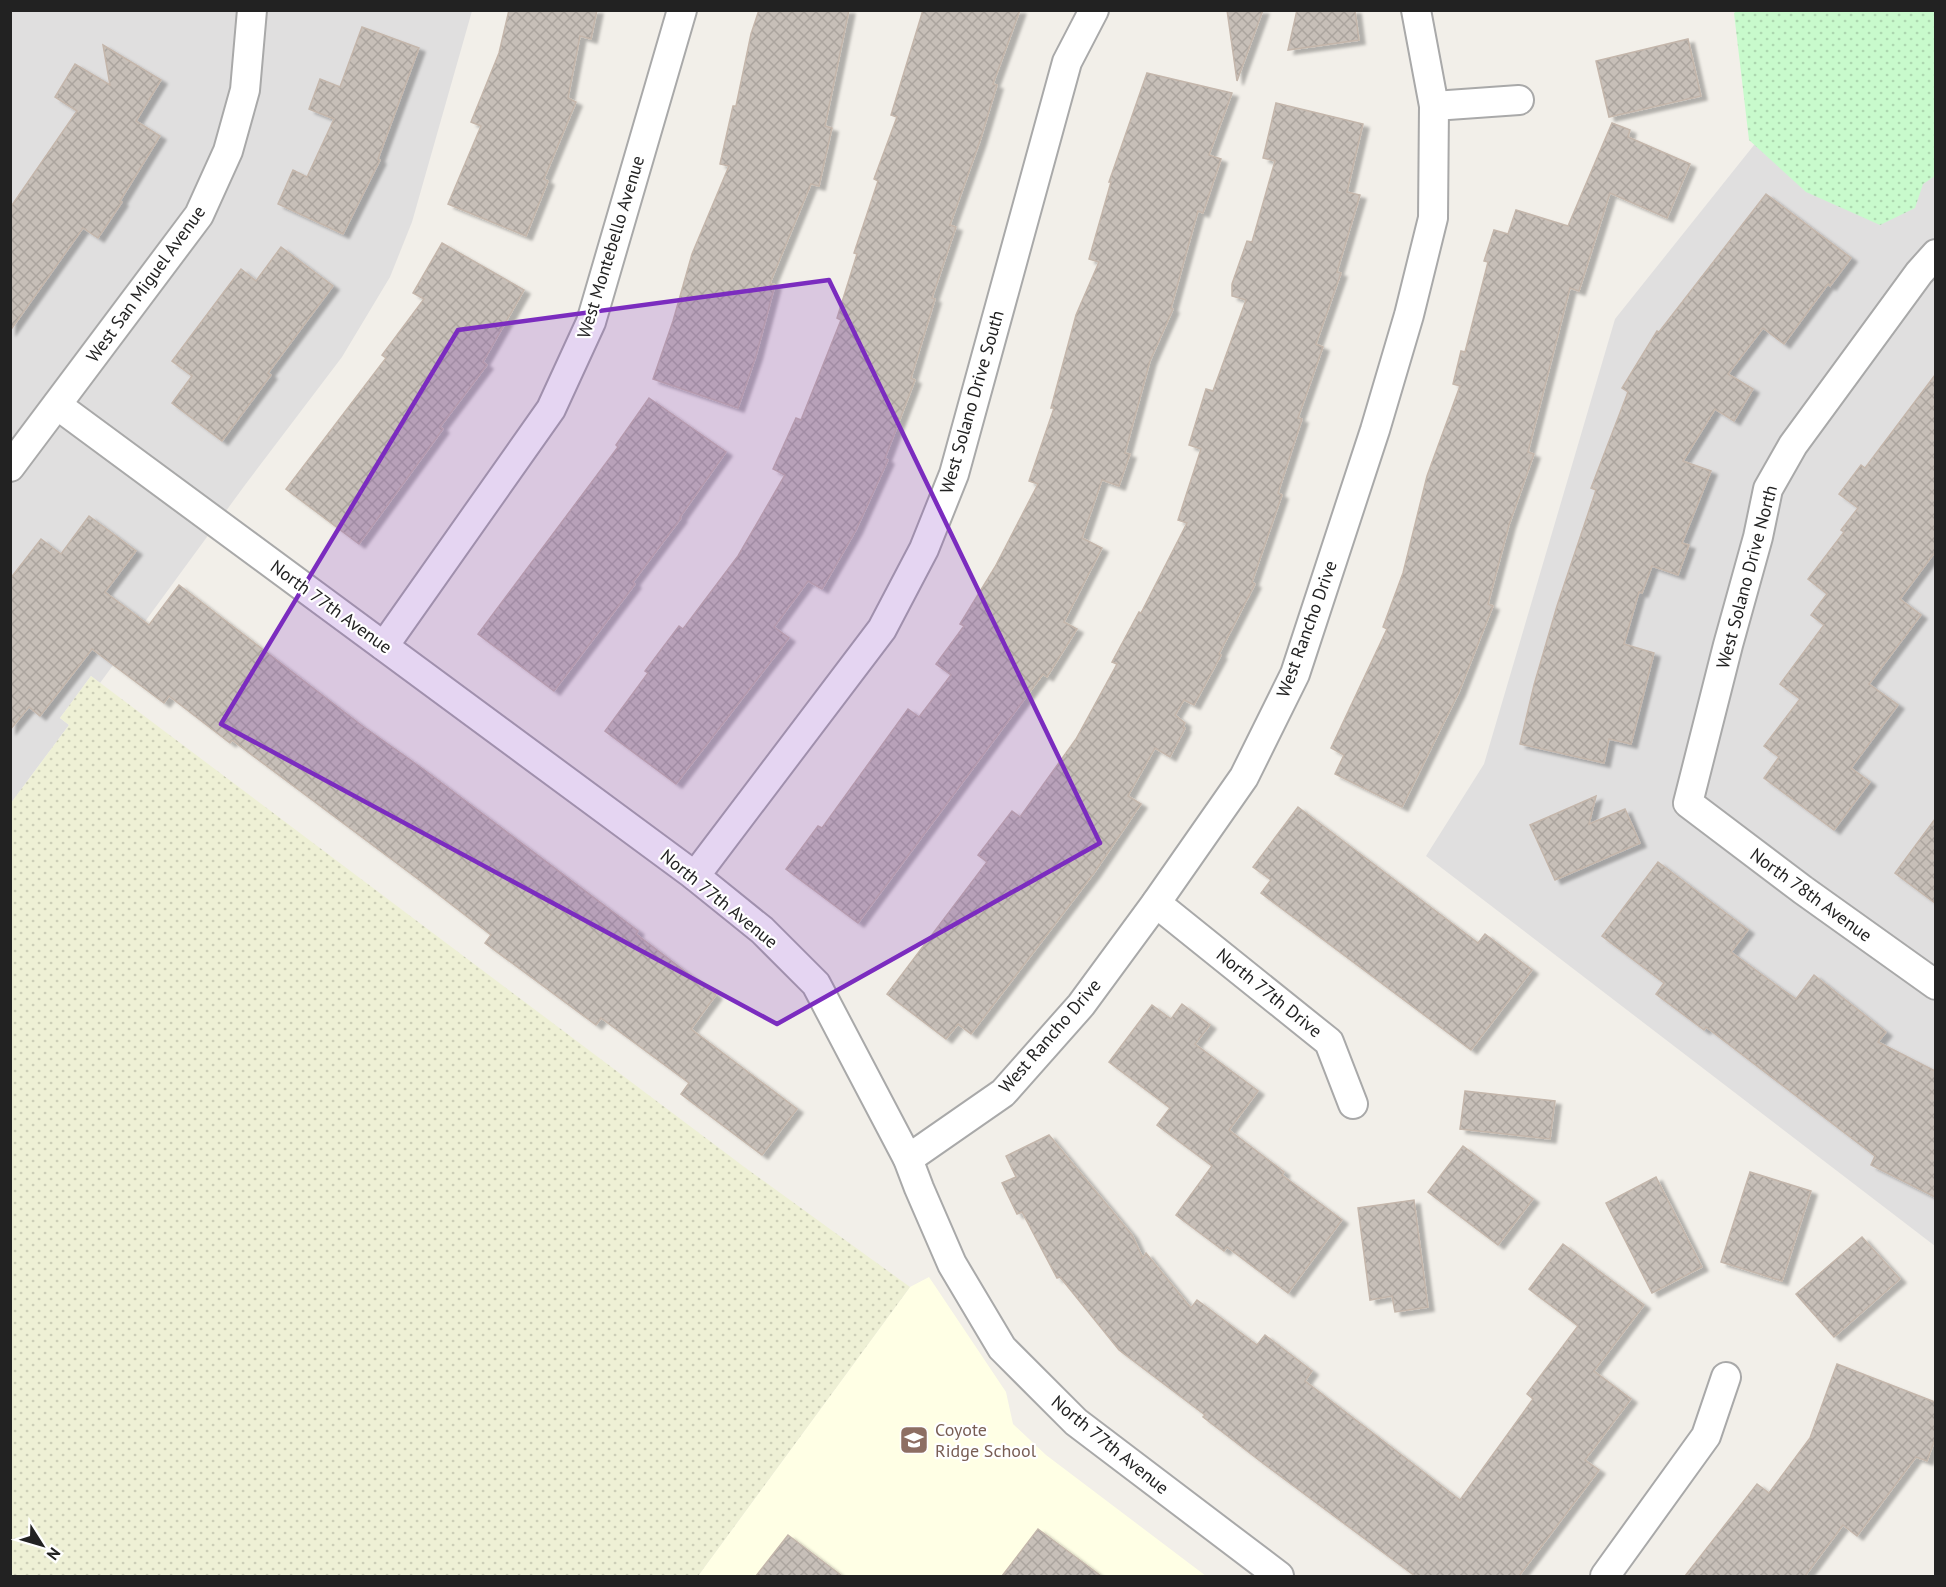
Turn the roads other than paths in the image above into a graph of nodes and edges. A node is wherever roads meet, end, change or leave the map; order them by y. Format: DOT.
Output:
graph roads {
  1 [pos="252,10"];
  2 [pos="682,10"];
  3 [pos="1094,10"];
  4 [pos="1416,10"];
  5 [pos="1519,100"];
  6 [pos="1434,106"];
  7 [pos="1935,254"];
  8 [pos="57,405"];
  9 [pos="10,467"];
  10 [pos="384,646"];
  11 [pos="1688,803"];
  12 [pos="695,876"];
  13 [pos="1156,903"];
  14 [pos="1935,985"];
  15 [pos="1353,1104"];
  16 [pos="908,1159"];
  17 [pos="1726,1377"];
  18 [pos="1279,1576"];
  19 [pos="1605,1576"];
  1 -- 8 [label="street, West San Miguel Avenue"];
  2 -- 10 [label="street, West Montebello Avenue"];
  3 -- 12 [label="street, West Solano Drive South"];
  4 -- 6 [label="street, West Rancho Drive"];
  5 -- 6 [label="street"];
  6 -- 13 [label="street, West Rancho Drive"];
  7 -- 11 [label="street, West Solano Drive North"];
  8 -- 9 [label="street, West San Miguel Avenue"];
  8 -- 10 [label="street, North 77th Avenue"];
  10 -- 12 [label="street, North 77th Avenue"];
  11 -- 14 [label="street, North 78th Avenue"];
  12 -- 16 [label="street, North 77th Avenue"];
  13 -- 15 [label="street, North 77th Drive"];
  13 -- 16 [label="street, West Rancho Drive"];
  16 -- 18 [label="street, North 77th Avenue"];
  17 -- 19 [label="street"];
}
